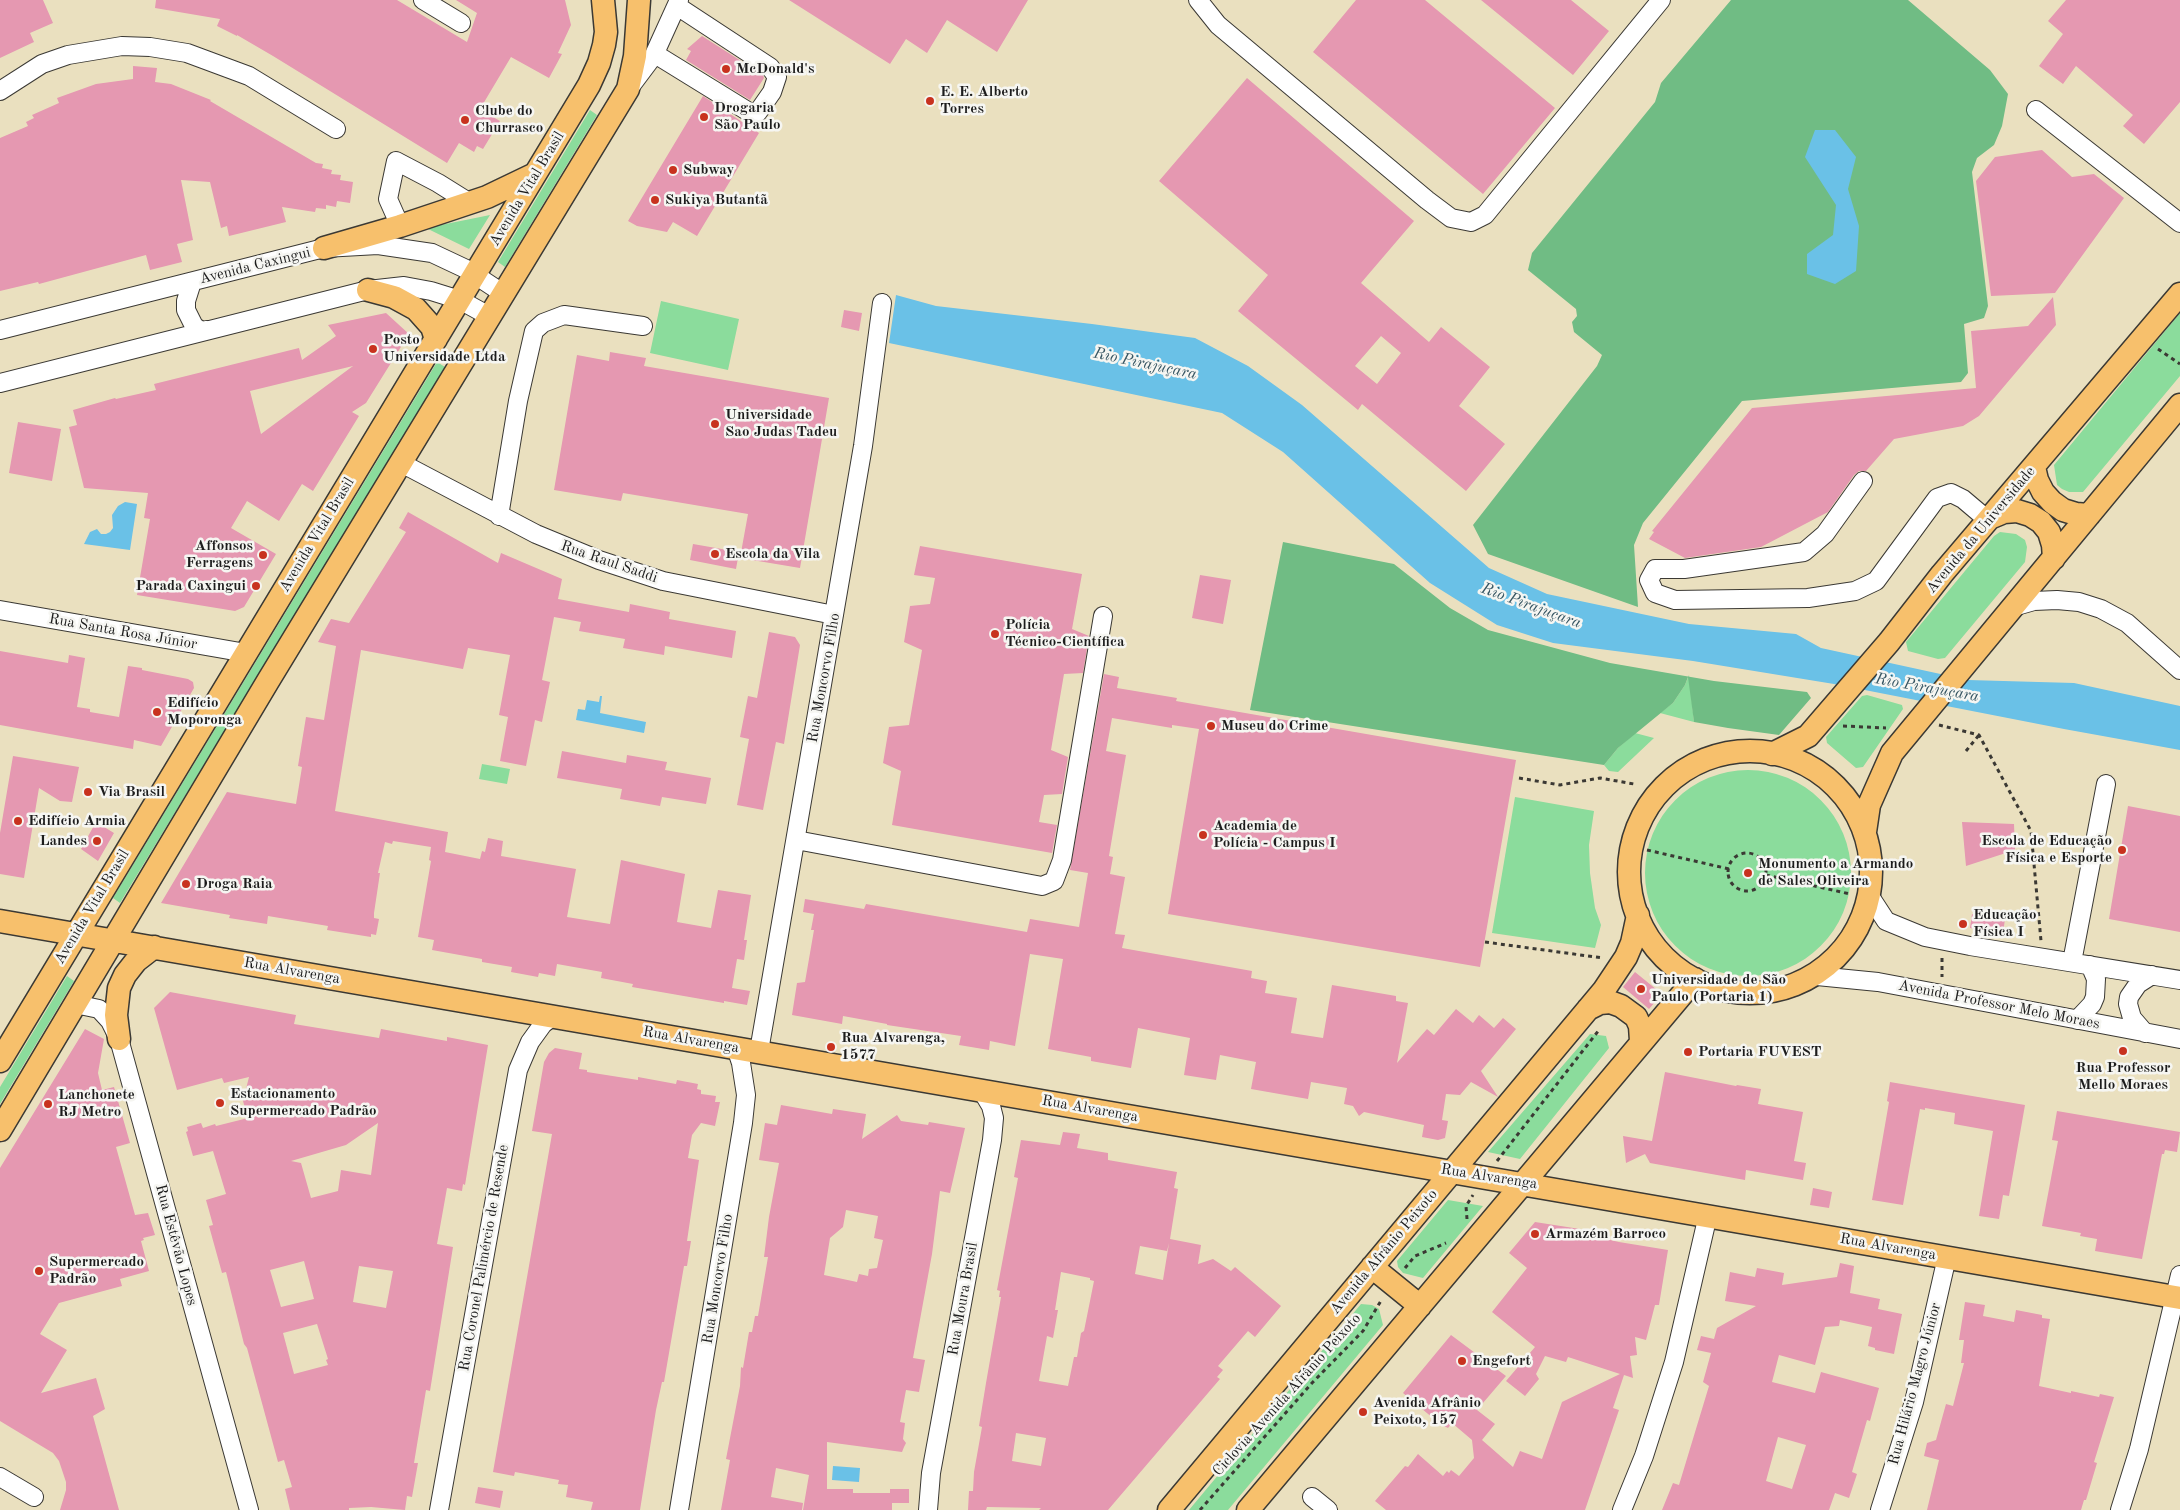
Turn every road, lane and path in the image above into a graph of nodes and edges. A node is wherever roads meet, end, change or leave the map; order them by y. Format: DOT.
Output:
graph roads {
  1 [pos="423,0"];
  2 [pos="603,0"];
  3 [pos="638,0"];
  4 [pos="1198,0"];
  5 [pos="1661,0"];
  6 [pos="678,3"];
  7 [pos="461,23"];
  8 [pos="654,54"];
  9 [pos="628,89"];
  10 [pos="0,91"];
  11 [pos="2036,110"];
  12 [pos="336,129"];
  13 [pos="535,174"];
  14 [pos="470,203"];
  15 [pos="2180,223"];
  16 [pos="400,226"];
  17 [pos="324,248"];
  18 [pos="474,276"];
  19 [pos="192,282"];
  20 [pos="368,290"];
  21 [pos="504,294"];
  22 [pos="2180,294"];
  23 [pos="460,300"];
  24 [pos="882,303"];
  25 [pos="490,316"];
  26 [pos="643,326"];
  27 [pos="0,330"];
  28 [pos="207,330"];
  29 [pos="436,339"];
  30 [pos="2143,339"];
  31 [pos="2180,364"];
  32 [pos="0,382"];
  33 [pos="2180,405"];
  34 [pos="401,463"];
  35 [pos="2034,467"];
  36 [pos="1863,481"];
  37 [pos="2089,515"];
  38 [pos="499,516"];
  39 [pos="1990,519"];
  40 [pos="2054,558"];
  41 [pos="2013,607"];
  42 [pos="0,610"];
  43 [pos="834,615"];
  44 [pos="1102,616"];
  45 [pos="246,653"];
  46 [pos="2180,670"];
  47 [pos="1832,708"];
  48 [pos="1915,724"];
  49 [pos="1980,735"];
  50 [pos="1966,751"];
  51 [pos="1772,754"];
  52 [pos="1519,778"];
  53 [pos="1634,784"];
  54 [pos="2106,784"];
  55 [pos="1865,832"];
  56 [pos="796,840"];
  57 [pos="1647,850"];
  58 [pos="1729,869"];
  59 [pos="1766,875"];
  60 [pos="1859,895"];
  61 [pos="1638,915"];
  62 [pos="0,921"];
  63 [pos="76,934"];
  64 [pos="113,940"];
  65 [pos="1941,940"];
  66 [pos="1485,942"];
  67 [pos="154,947"];
  68 [pos="2042,957"];
  69 [pos="1611,959"];
  70 [pos="2081,964"];
  71 [pos="2152,975"];
  72 [pos="1817,976"];
  73 [pos="1695,979"];
  74 [pos="2180,980"];
  75 [pos="1942,994"];
  76 [pos="75,1004"];
  77 [pos="1588,1009"];
  78 [pos="552,1017"];
  79 [pos="2077,1020"];
  80 [pos="1601,1028"];
  81 [pos="2145,1033"];
  82 [pos="119,1038"];
  83 [pos="2180,1039"];
  84 [pos="1641,1041"];
  85 [pos="736,1048"];
  86 [pos="758,1051"];
  87 [pos="0,1061"];
  88 [pos="982,1091"];
  89 [pos="0,1130"];
  90 [pos="1452,1171"];
  91 [pos="1484,1177"];
  92 [pos="1522,1183"];
  93 [pos="1708,1215"];
  94 [pos="1465,1224"];
  95 [pos="1454,1239"];
  96 [pos="1947,1257"];
  97 [pos="1372,1267"];
  98 [pos="2180,1274"];
  99 [pos="1392,1283"];
  100 [pos="2178,1297"];
  101 [pos="1420,1306"];
  102 [pos="0,1477"];
  103 [pos="1312,1496"];
  104 [pos="34,1497"];
  105 [pos="249,1510"];
  106 [pos="439,1510"];
  107 [pos="680,1510"];
  108 [pos="928,1510"];
  109 [pos="1169,1510"];
  110 [pos="1200,1510"];
  111 [pos="1248,1510"];
  112 [pos="1328,1510"];
  113 [pos="1622,1510"];
  114 [pos="1880,1510"];
  115 [pos="2120,1510"];
  1 -- 7 [label="street"];
  2 -- 13 [label="main road, Avenida Vital Brasil"];
  3 -- 9 [label="main road"];
  4 -- 5 [label="street"];
  6 -- 8 [label="street"];
  6 -- 8 [label="street"];
  8 -- 9 [label="street"];
  9 -- 21 [label="main road"];
  10 -- 12 [label="street"];
  11 -- 15 [label="street"];
  13 -- 14 [label="main road"];
  13 -- 18 [label="main road, Avenida Vital Brasil"];
  14 -- 16 [label="main road"];
  14 -- 16 [label="street"];
  16 -- 17 [label="main road"];
  17 -- 18 [label="street, Avenida Caxingui"];
  17 -- 19 [label="street, Avenida Caxingui"];
  18 -- 21 [label="street, Avenida Caxingui"];
  18 -- 23 [label="main road, Avenida Vital Brasil"];
  19 -- 27 [label="street, Avenida Caxingui"];
  19 -- 28 [label="street"];
  20 -- 23 [label="street"];
  20 -- 28 [label="street"];
  20 -- 29 [label="main road"];
  21 -- 25 [label="main road"];
  22 -- 30 [label="main road, Avenida da Universidade"];
  23 -- 25 [label="street"];
  23 -- 29 [label="main road, Avenida Vital Brasil"];
  24 -- 43 [label="street, Rua Moncorvo Filho"];
  25 -- 34 [label="main road"];
  26 -- 38 [label="street"];
  28 -- 32 [label="street"];
  29 -- 45 [label="main road, Avenida Vital Brasil"];
  30 -- 31 [label="path"];
  30 -- 35 [label="main road, Avenida da Universidade"];
  33 -- 37 [label="main road"];
  34 -- 38 [label="street, Rua Raul Saddi"];
  34 -- 64 [label="main road"];
  35 -- 37 [label="main road"];
  35 -- 39 [label="main road, Avenida da Universidade"];
  36 -- 39 [label="street"];
  37 -- 40 [label="main road"];
  38 -- 43 [label="street, Rua Raul Saddi"];
  39 -- 40 [label="main road"];
  39 -- 47 [label="main road, Avenida da Universidade"];
  40 -- 41 [label="main road"];
  41 -- 46 [label="street"];
  41 -- 48 [label="main road"];
  42 -- 45 [label="street, Rua Santa Rosa Júnior"];
  43 -- 56 [label="street, Rua Moncorvo Filho"];
  44 -- 56 [label="street"];
  45 -- 63 [label="main road, Avenida Vital Brasil"];
  47 -- 48 [label="path"];
  47 -- 51 [label="main road, Avenida da Universidade"];
  48 -- 49 [label="path"];
  48 -- 55 [label="main road"];
  49 -- 50 [label="path"];
  49 -- 68 [label="path"];
  51 -- 55 [label="main road"];
  51 -- 61 [label="main road"];
  52 -- 53 [label="path"];
  54 -- 70 [label="street"];
  55 -- 60 [label="main road"];
  56 -- 86 [label="street, Rua Moncorvo Filho"];
  57 -- 58 [label="path"];
  58 -- 59 [label="path"];
  58 -- 59 [label="path"];
  59 -- 60 [label="path"];
  60 -- 65 [label="street"];
  60 -- 72 [label="main road"];
  61 -- 73 [label="main road"];
  61 -- 77 [label="main road, Avenida Afrânio Peixoto"];
  62 -- 63 [label="main road, Rua Alvarenga"];
  63 -- 64 [label="main road, Rua Alvarenga"];
  63 -- 87 [label="main road, Avenida Vital Brasil"];
  64 -- 67 [label="main road, Rua Alvarenga"];
  64 -- 76 [label="main road"];
  65 -- 68 [label="street"];
  65 -- 75 [label="path"];
  66 -- 69 [label="path"];
  67 -- 78 [label="main road, Rua Alvarenga"];
  67 -- 82 [label="main road"];
  68 -- 70 [label="street"];
  70 -- 71 [label="street"];
  70 -- 79 [label="street"];
  71 -- 74 [label="street"];
  71 -- 81 [label="street"];
  72 -- 73 [label="main road"];
  72 -- 75 [label="street, Avenida Professor Melo Moraes"];
  73 -- 84 [label="main road"];
  75 -- 79 [label="street, Avenida Professor Melo Moraes"];
  76 -- 82 [label="street, Rua Estêvão Lopes"];
  76 -- 89 [label="main road"];
  77 -- 84 [label="main road"];
  77 -- 90 [label="main road, Avenida Afrânio Peixoto"];
  78 -- 85 [label="main road, Rua Alvarenga"];
  78 -- 106 [label="street, Rua Coronel Palimércio de Resende"];
  79 -- 81 [label="street, Avenida Professor Melo Moraes"];
  80 -- 91 [label="path"];
  81 -- 83 [label="street, Avenida Professor Melo Moraes"];
  82 -- 105 [label="street, Rua Estêvão Lopes"];
  84 -- 92 [label="main road"];
  85 -- 86 [label="main road, Rua Alvarenga"];
  85 -- 107 [label="street, Rua Moncorvo Filho"];
  86 -- 88 [label="main road, Rua Alvarenga"];
  88 -- 90 [label="main road, Rua Alvarenga"];
  88 -- 108 [label="street, Rua Moura Brasil"];
  90 -- 91 [label="main road, Rua Alvarenga"];
  90 -- 97 [label="main road, Avenida Afrânio Peixoto"];
  91 -- 92 [label="main road, Rua Alvarenga"];
  91 -- 94 [label="path"];
  92 -- 93 [label="main road, Rua Alvarenga"];
  92 -- 101 [label="main road"];
  93 -- 96 [label="main road, Rua Alvarenga"];
  93 -- 113 [label="street"];
  95 -- 99 [label="path, Ciclovia Avenida Afrânio Peixoto"];
  96 -- 100 [label="main road, Rua Alvarenga"];
  96 -- 114 [label="street, Rua Hilário Magro Júnior"];
  97 -- 99 [label="main road"];
  97 -- 109 [label="main road, Avenida Afrânio Peixoto"];
  98 -- 100 [label="street"];
  99 -- 101 [label="main road"];
  99 -- 110 [label="path, Ciclovia Avenida Afrânio Peixoto"];
  100 -- 115 [label="street"];
  101 -- 111 [label="main road"];
  102 -- 104 [label="street"];
  103 -- 112 [label="street"];
}
